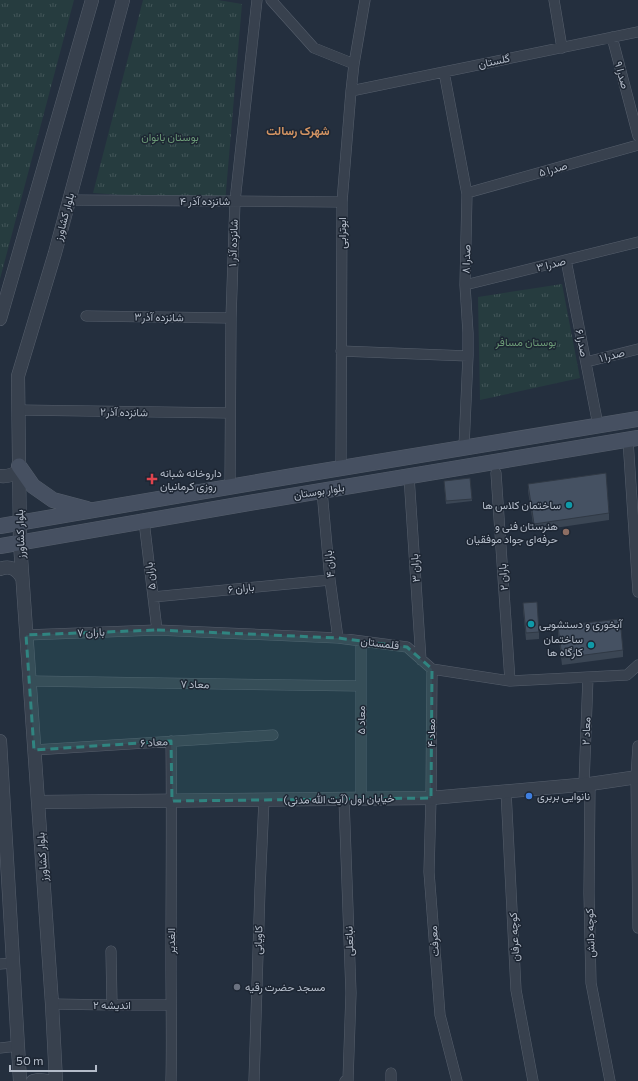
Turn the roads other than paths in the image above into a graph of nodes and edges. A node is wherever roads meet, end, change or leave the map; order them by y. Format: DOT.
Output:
graph roads {
  1 [pos="92,0"];
  2 [pos="123,0"];
  3 [pos="257,0"];
  4 [pos="271,0"];
  5 [pos="365,0"];
  6 [pos="554,0"];
  7 [pos="638,32"];
  8 [pos="612,37"];
  9 [pos="562,48"];
  10 [pos="354,64"];
  11 [pos="444,72"];
  12 [pos="350,91"];
  13 [pos="638,136"];
  14 [pos="638,144"];
  15 [pos="467,193"];
  16 [pos="69,200"];
  17 [pos="235,202"];
  18 [pos="342,202"];
  19 [pos="638,242"];
  20 [pos="566,260"];
  21 [pos="465,285"];
  22 [pos="86,316"];
  23 [pos="231,318"];
  24 [pos="0,319"];
  25 [pos="638,349"];
  26 [pos="342,351"];
  27 [pos="468,356"];
  28 [pos="586,362"];
  29 [pos="18,410"];
  30 [pos="230,413"];
  31 [pos="638,419"];
  32 [pos="598,425"];
  33 [pos="633,439"];
  34 [pos="464,447"];
  35 [pos="19,468"];
  36 [pos="341,468"];
  37 [pos="496,473"];
  38 [pos="0,476"];
  39 [pos="293,476"];
  40 [pos="409,476"];
  41 [pos="230,487"];
  42 [pos="322,491"];
  43 [pos="296,495"];
  44 [pos="92,511"];
  45 [pos="144,521"];
  46 [pos="19,523"];
  47 [pos="0,526"];
  48 [pos="20,543"];
  49 [pos="0,546"];
  50 [pos="0,569"];
  51 [pos="22,578"];
  52 [pos="330,580"];
  53 [pos="638,592"];
  54 [pos="153,597"];
  55 [pos="157,630"];
  56 [pos="26,635"];
  57 [pos="338,638"];
  58 [pos="361,641"];
  59 [pos="421,660"];
  60 [pos="638,665"];
  61 [pos="432,669"];
  62 [pos="588,677"];
  63 [pos="30,681"];
  64 [pos="510,681"];
  65 [pos="361,686"];
  66 [pos="273,735"];
  67 [pos="0,741"];
  68 [pos="171,741"];
  69 [pos="638,746"];
  70 [pos="34,750"];
  71 [pos="637,777"];
  72 [pos="2,781"];
  73 [pos="587,784"];
  74 [pos="506,791"];
  75 [pos="431,798"];
  76 [pos="344,799"];
  77 [pos="361,799"];
  78 [pos="172,800"];
  79 [pos="264,800"];
  80 [pos="38,802"];
  81 [pos="4,871"];
  82 [pos="638,928"];
  83 [pos="111,951"];
  84 [pos="6,964"];
  85 [pos="52,1004"];
  86 [pos="112,1005"];
  87 [pos="171,1005"];
  88 [pos="18,1046"];
  89 [pos="0,1048"];
  90 [pos="20,1081"];
  91 [pos="33,1081"];
  92 [pos="48,1081"];
  93 [pos="56,1081"];
  94 [pos="171,1081"];
  95 [pos="254,1081"];
  96 [pos="345,1081"];
  97 [pos="457,1081"];
  98 [pos="534,1081"];
  99 [pos="610,1081"];
  1 -- 24 [label="street"];
  2 -- 16 [label="street, بلوار کشاورز"];
  3 -- 17 [label="street, شانزده آذر ۱"];
  4 -- 10 [label="street"];
  5 -- 10 [label="street, ابوترابی"];
  6 -- 9 [label="street"];
  7 -- 8 [label="street, گلستان"];
  8 -- 9 [label="street, گلستان"];
  8 -- 13 [label="street, صدرا ۹"];
  9 -- 11 [label="street, گلستان"];
  10 -- 12 [label="street, ابوترابی"];
  11 -- 12 [label="street, گلستان"];
  11 -- 15 [label="street, صدرا ۸"];
  12 -- 18 [label="street, ابوترابی"];
  14 -- 15 [label="street, صدرا ۵"];
  15 -- 21 [label="street, صدرا ۸"];
  16 -- 17 [label="street, شانزده آذر ۴"];
  16 -- 29 [label="street, بلوار کشاورز"];
  17 -- 18 [label="street, شانزده آذر ۴"];
  17 -- 23 [label="street, شانزده آذر ۱"];
  18 -- 26 [label="street, ابوترابی"];
  19 -- 20 [label="street, صدرا ۳"];
  20 -- 21 [label="street, صدرا ۳"];
  20 -- 28 [label="street, صدرا ۶"];
  21 -- 27 [label="street, صدرا ۸"];
  22 -- 23 [label="street, شانزده آذر۳"];
  23 -- 30 [label="street, شانزده آذر ۱"];
  25 -- 28 [label="street, صدرا ۱"];
  26 -- 27 [label="street"];
  26 -- 36 [label="street, ابوترابی"];
  27 -- 34 [label="street, صدرا ۸"];
  28 -- 32 [label="street, صدرا ۶"];
  29 -- 30 [label="street, شانزده آذر۲"];
  29 -- 35 [label="street, بلوار کشاورز"];
  30 -- 41 [label="street, شانزده آذر ۱"];
  31 -- 32 [label="main road, بلوار بوستان"];
  32 -- 34 [label="main road, بلوار بوستان"];
  33 -- 40 [label="main road, بلوار بوستان"];
  33 -- 53 [label="street"];
  34 -- 36 [label="main road, بلوار بوستان"];
  35 -- 38 [label="street"];
  35 -- 44 [label="main road"];
  35 -- 46 [label="street, بلوار کشاورز"];
  36 -- 39 [label="main road, بلوار بوستان"];
  37 -- 64 [label="street, باران ۲"];
  39 -- 41 [label="main road, بلوار بوستان"];
  39 -- 43 [label="main road"];
  40 -- 42 [label="main road, بلوار بوستان"];
  40 -- 59 [label="street, باران ۳"];
  41 -- 44 [label="main road, بلوار بوستان"];
  42 -- 43 [label="main road, بلوار بوستان"];
  42 -- 52 [label="street, باران ۴"];
  43 -- 45 [label="main road, بلوار بوستان"];
  44 -- 46 [label="main road, بلوار بوستان"];
  45 -- 48 [label="main road, بلوار بوستان"];
  45 -- 54 [label="street, باران ۵"];
  46 -- 47 [label="main road, بلوار بوستان"];
  46 -- 48 [label="street, بلوار کشاورز"];
  48 -- 49 [label="main road, بلوار بوستان"];
  48 -- 51 [label="street, بلوار کشاورز"];
  50 -- 51 [label="street"];
  51 -- 56 [label="street, بلوار کشاورز"];
  52 -- 54 [label="street, باران ۶"];
  52 -- 57 [label="street, باران ۴"];
  54 -- 55 [label="street, باران ۵"];
  55 -- 56 [label="street, باران ۷"];
  55 -- 57 [label="street, قلمستان"];
  56 -- 63 [label="street, بلوار کشاورز"];
  57 -- 58 [label="street, قلمستان"];
  58 -- 59 [label="street, قلمستان"];
  58 -- 65 [label="street, معاد ۵"];
  59 -- 61 [label="street, قلمستان"];
  60 -- 62 [label="street"];
  61 -- 64 [label="street"];
  61 -- 75 [label="street, معاد ۴"];
  62 -- 64 [label="street"];
  62 -- 73 [label="street, معاد ۲"];
  63 -- 65 [label="street, معاد ۷"];
  63 -- 70 [label="street, بلوار کشاورز"];
  65 -- 77 [label="street, معاد ۵"];
  66 -- 68 [label="street, معاد ۶"];
  67 -- 72 [label="street"];
  68 -- 70 [label="street, معاد ۶"];
  68 -- 78 [label="street, الغدیر"];
  69 -- 71 [label="street"];
  70 -- 80 [label="street, بلوار کشاورز"];
  71 -- 73 [label="street, خیابان اول (آیت الله مدنی)"];
  71 -- 82 [label="street"];
  72 -- 81 [label="street"];
  73 -- 74 [label="street, خیابان اول (آیت الله مدنی)"];
  73 -- 99 [label="street, کوچه دانش"];
  74 -- 75 [label="street, خیابان اول (آیت الله مدنی)"];
  74 -- 98 [label="street, کوچه عرفان"];
  75 -- 77 [label="street, خیابان اول (آیت الله مدنی)"];
  75 -- 97 [label="street, معرفت"];
  76 -- 77 [label="street, خیابان اول (آیت الله مدنی)"];
  76 -- 79 [label="street, خیابان اول (آیت الله مدنی)"];
  76 -- 96 [label="street, نباتعلی"];
  78 -- 79 [label="street, خیابان اول (آیت الله مدنی)"];
  78 -- 80 [label="street, خیابان اول (آیت الله مدنی)"];
  78 -- 87 [label="street, الغدیر"];
  79 -- 95 [label="street, کاویانی"];
  80 -- 85 [label="street, بلوار کشاورز"];
  81 -- 84 [label="street"];
  83 -- 86 [label="street"];
  84 -- 88 [label="street"];
  85 -- 86 [label="street, اندیشه ۲"];
  85 -- 93 [label="street, بلوار کشاورز"];
  86 -- 87 [label="street, اندیشه ۲"];
  87 -- 94 [label="street, الغدیر"];
  88 -- 89 [label="street"];
  88 -- 90 [label="street"];
  91 -- 92 [label="street"];
}
